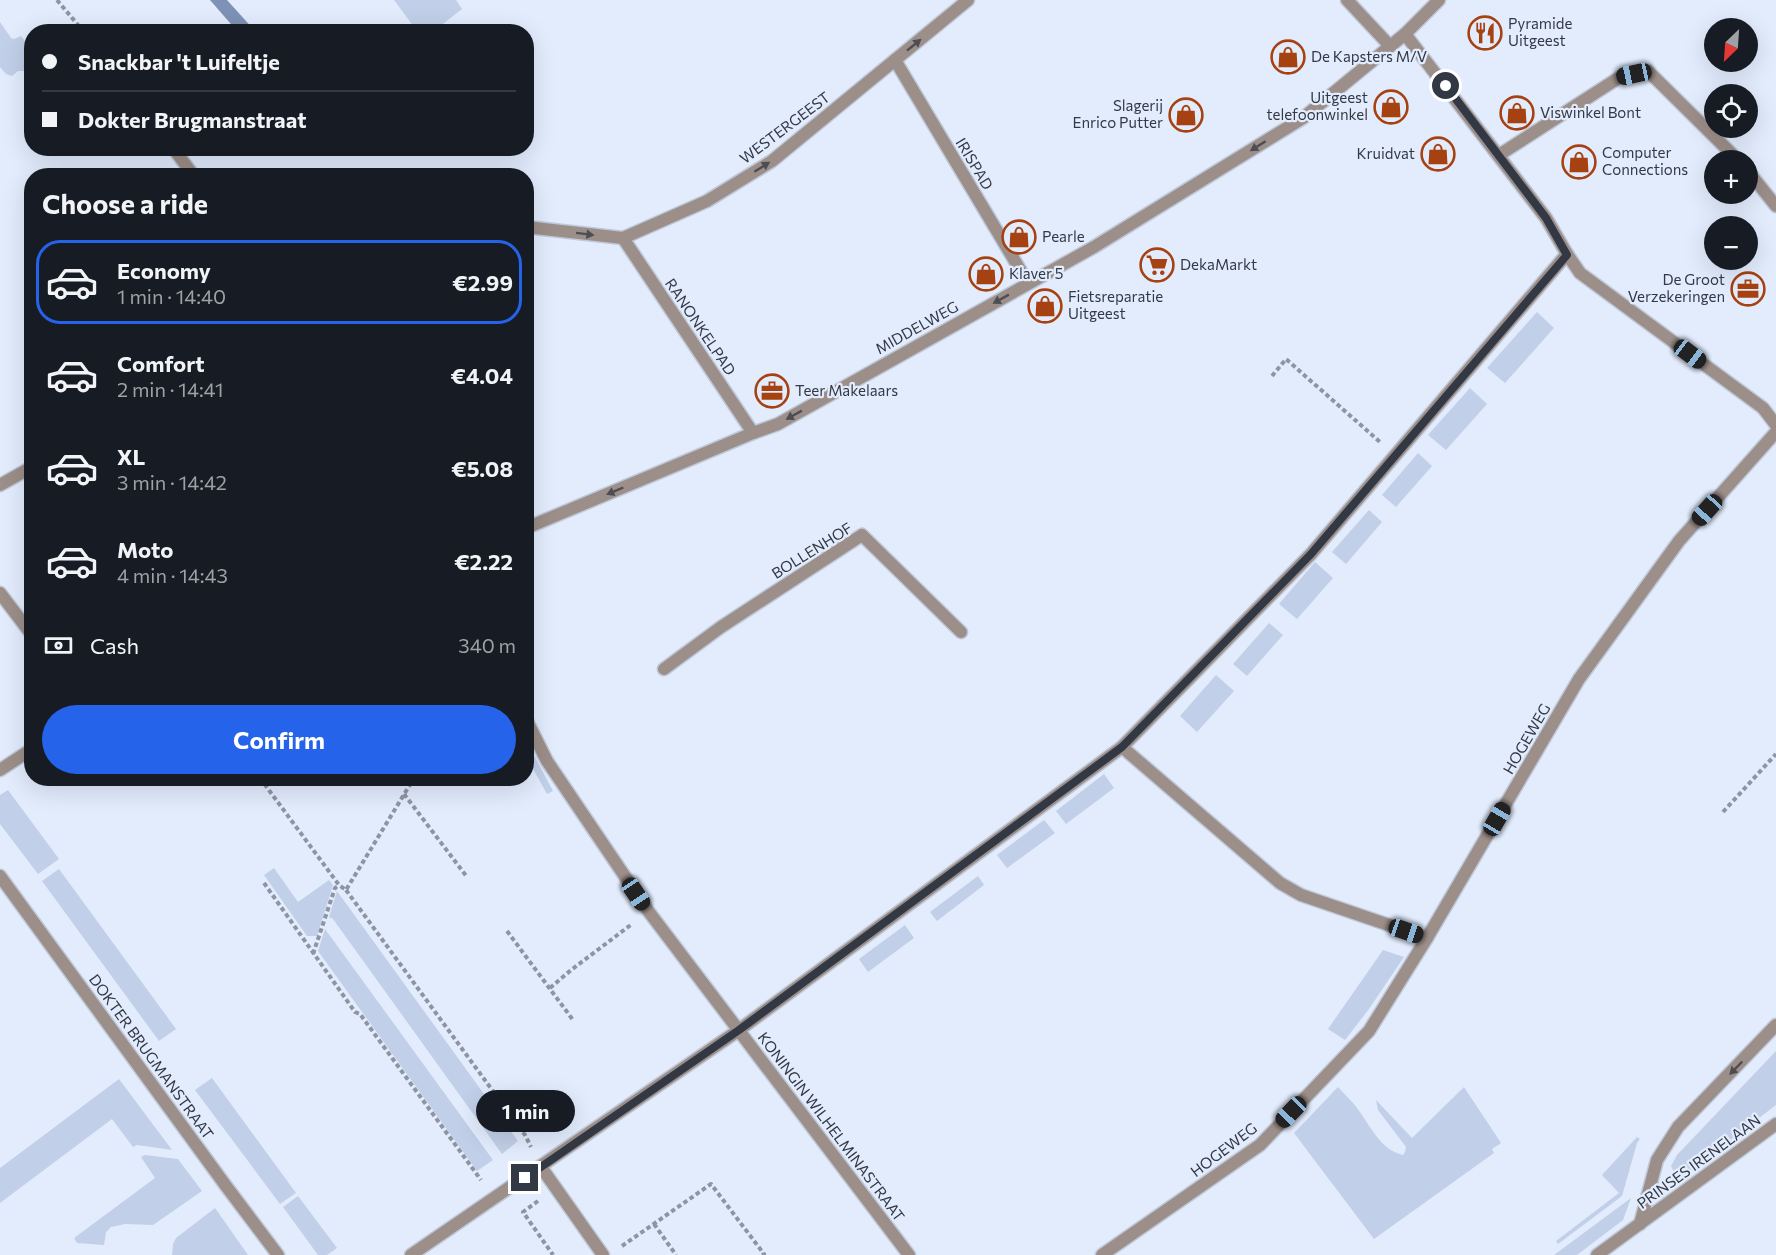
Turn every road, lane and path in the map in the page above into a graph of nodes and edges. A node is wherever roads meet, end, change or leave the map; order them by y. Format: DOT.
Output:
graph roads {
  1 [pos="57,0"];
  2 [pos="968,0"];
  3 [pos="1347,0"];
  4 [pos="1440,0"];
  5 [pos="77,24"];
  6 [pos="1405,34"];
  7 [pos="1390,46"];
  8 [pos="895,60"];
  9 [pos="1728,150"];
  10 [pos="1499,155"];
  11 [pos="1758,184"];
  12 [pos="1776,206"];
  13 [pos="534,228"];
  14 [pos="623,238"];
  15 [pos="1567,255"];
  16 [pos="1028,284"];
  17 [pos="1272,376"];
  18 [pos="1776,425"];
  19 [pos="1776,432"];
  20 [pos="753,433"];
  21 [pos="1396,456"];
  22 [pos="24,472"];
  23 [pos="0,485"];
  24 [pos="534,525"];
  25 [pos="0,593"];
  26 [pos="24,624"];
  27 [pos="961,632"];
  28 [pos="664,669"];
  29 [pos="534,735"];
  30 [pos="1122,747"];
  31 [pos="24,754"];
  32 [pos="1776,754"];
  33 [pos="0,770"];
  34 [pos="266,786"];
  35 [pos="409,786"];
  36 [pos="404,794"];
  37 [pos="1723,812"];
  38 [pos="0,876"];
  39 [pos="466,877"];
  40 [pos="264,884"];
  41 [pos="339,885"];
  42 [pos="346,890"];
  43 [pos="649,912"];
  44 [pos="507,931"];
  45 [pos="1427,938"];
  46 [pos="313,954"];
  47 [pos="550,988"];
  48 [pos="573,1020"];
  49 [pos="1776,1025"];
  50 [pos="739,1030"];
  51 [pos="1776,1124"];
  52 [pos="541,1167"];
  53 [pos="556,1188"];
  54 [pos="494,1198"];
  55 [pos="654,1224"];
  56 [pos="1640,1224"];
  57 [pos="618,1249"];
  58 [pos="278,1255"];
  59 [pos="411,1255"];
  60 [pos="553,1255"];
  61 [pos="603,1255"];
  62 [pos="676,1255"];
  63 [pos="762,1255"];
  64 [pos="909,1255"];
  65 [pos="1102,1255"];
  66 [pos="1597,1255"];
  1 -- 5 [label="path"];
  8 -- 2 [label="street, WESTERGEEST, one-way"];
  3 -- 7 [label="street"];
  4 -- 6 [label="street, MIDDELWEG"];
  6 -- 7 [label="street, MIDDELWEG"];
  6 -- 10 [label="street"];
  7 -- 16 [label="street, MIDDELWEG, one-way"];
  14 -- 8 [label="street, WESTERGEEST, one-way"];
  8 -- 16 [label="street, IRISPAD"];
  9 -- 10 [label="street"];
  10 -- 15 [label="street"];
  11 -- 12 [label="street"];
  13 -- 14 [label="street, one-way"];
  14 -- 20 [label="street, RANONKELPAD"];
  15 -- 18 [label="street"];
  15 -- 21 [label="street"];
  16 -- 20 [label="street, MIDDELWEG, one-way"];
  17 -- 21 [label="path"];
  19 -- 45 [label="street, HOGEWEG"];
  20 -- 24 [label="street, MIDDELWEG, one-way"];
  21 -- 30 [label="street"];
  22 -- 23 [label="street"];
  25 -- 26 [label="street"];
  27 -- 28 [label="street, BOLLENHOF"];
  29 -- 43 [label="street, KONINGIN WILHELMINASTRAAT"];
  30 -- 45 [label="street"];
  30 -- 50 [label="street"];
  31 -- 33 [label="street"];
  32 -- 37 [label="path"];
  34 -- 41 [label="path"];
  35 -- 36 [label="path"];
  36 -- 39 [label="path"];
  36 -- 42 [label="path"];
  38 -- 58 [label="street, DOKTER BRUGMANSTRAAT"];
  40 -- 46 [label="path"];
  41 -- 42 [label="path"];
  41 -- 46 [label="path"];
  42 -- 52 [label="path"];
  43 -- 47 [label="path"];
  43 -- 50 [label="street, KONINGIN WILHELMINASTRAAT"];
  44 -- 47 [label="path"];
  45 -- 65 [label="street, HOGEWEG"];
  46 -- 54 [label="path"];
  47 -- 48 [label="path"];
  49 -- 56 [label="street, PRINSES IRENELAAN, one-way"];
  50 -- 52 [label="street"];
  50 -- 64 [label="street, KONINGIN WILHELMINASTRAAT"];
  51 -- 56 [label="street, PRINSES IRENELAAN"];
  52 -- 53 [label="street"];
  52 -- 54 [label="street"];
  53 -- 60 [label="path"];
  53 -- 61 [label="street"];
  54 -- 59 [label="street"];
  55 -- 57 [label="path"];
  55 -- 62 [label="path"];
  55 -- 63 [label="path"];
  56 -- 66 [label="street, PRINSES IRENELAAN"];
}
